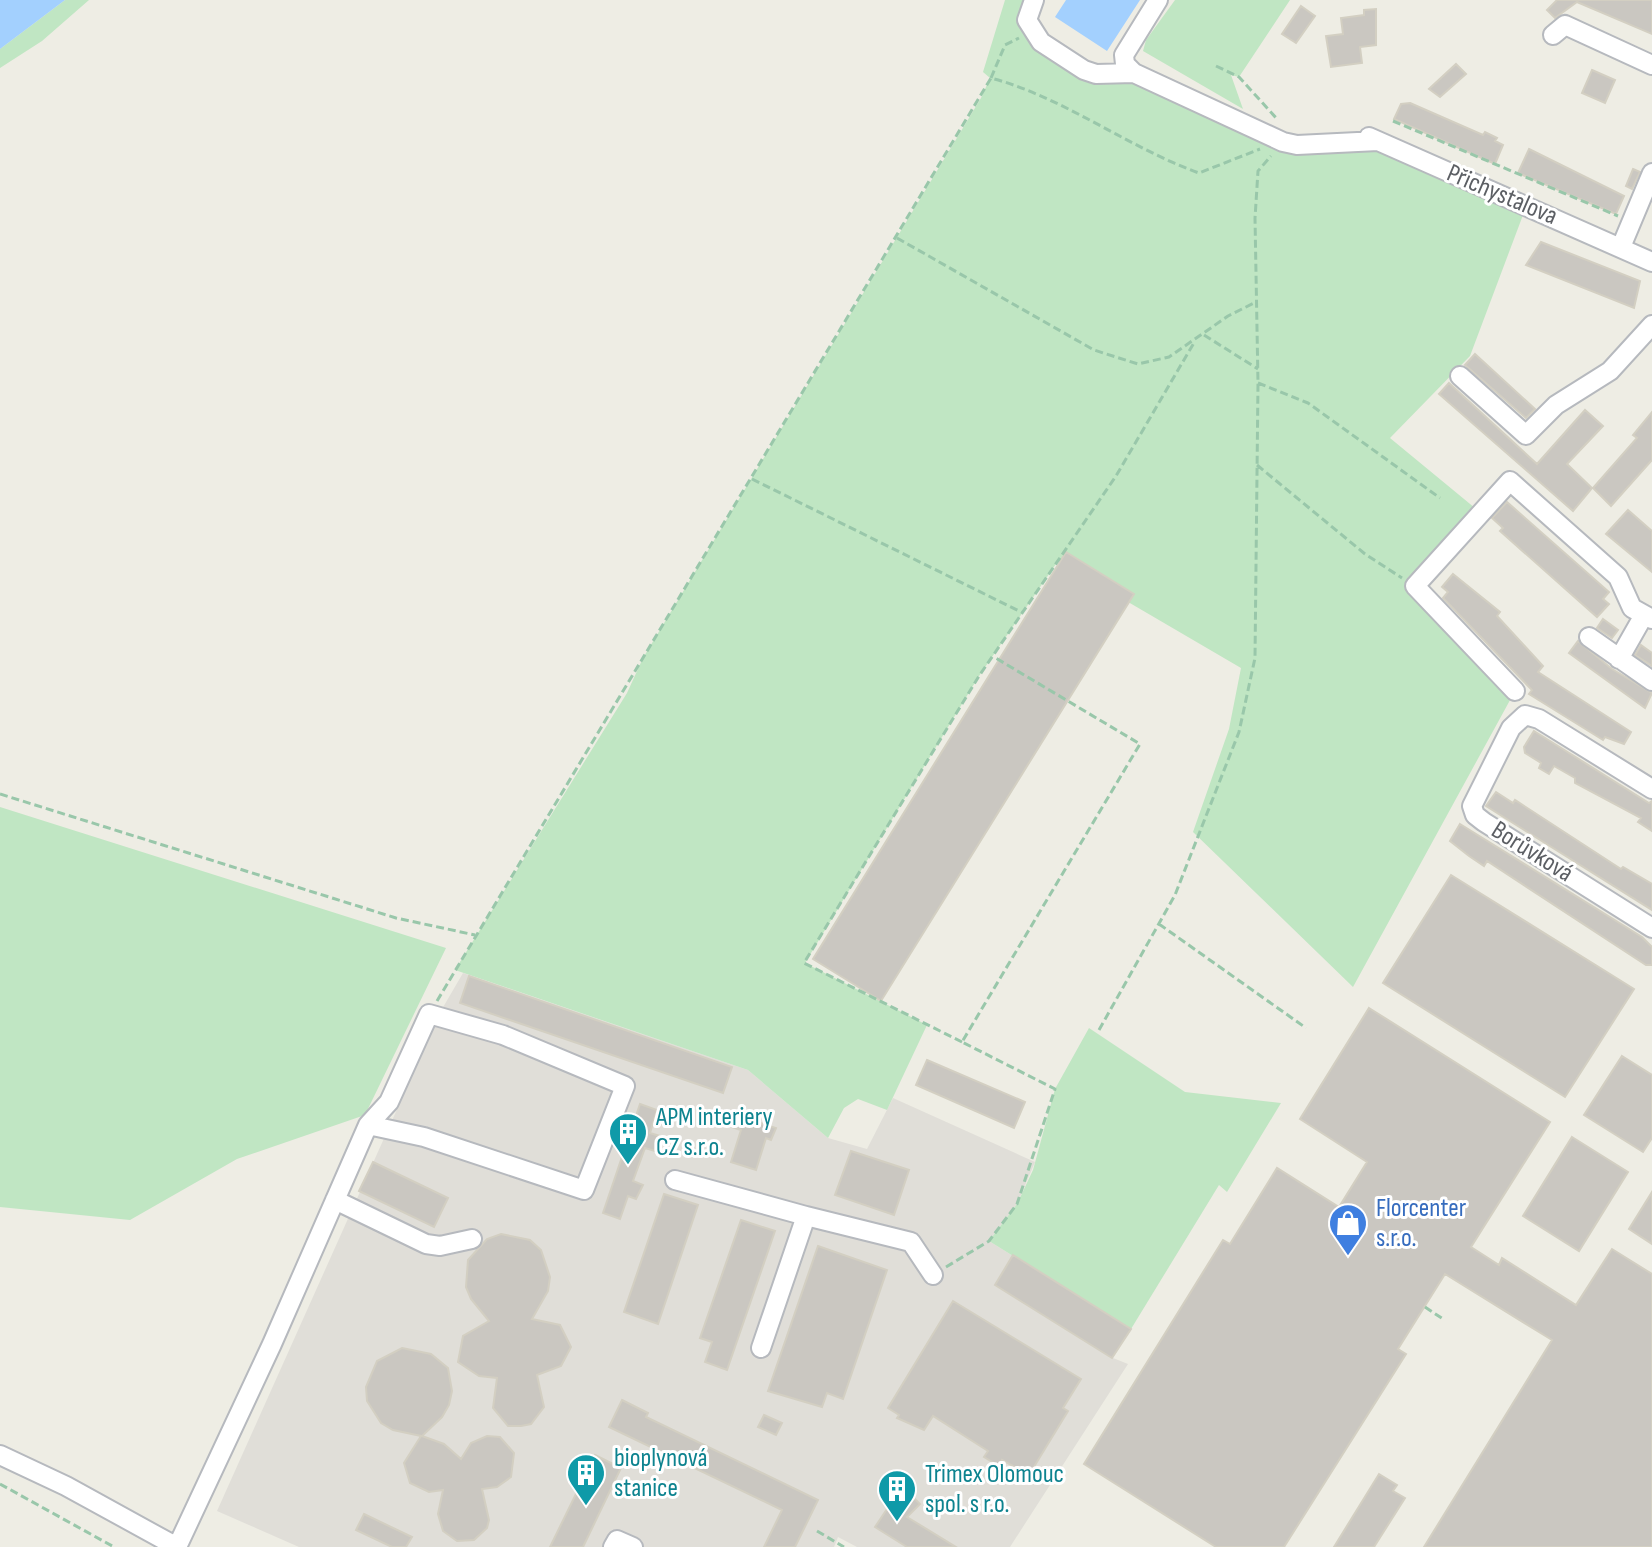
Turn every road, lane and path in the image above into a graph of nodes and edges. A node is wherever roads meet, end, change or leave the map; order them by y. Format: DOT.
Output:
graph roads {
  1 [pos="1034,0"];
  2 [pos="1158,0"];
  3 [pos="1553,35"];
  4 [pos="1034,36"];
  5 [pos="1652,65"];
  6 [pos="1216,66"];
  7 [pos="1134,73"];
  8 [pos="991,78"];
  9 [pos="1393,121"];
  10 [pos="1351,130"];
  11 [pos="1286,133"];
  12 [pos="1378,141"];
  13 [pos="1652,173"];
  14 [pos="1614,227"];
  15 [pos="896,238"];
  16 [pos="1621,247"];
  17 [pos="1652,262"];
  18 [pos="1256,302"];
  19 [pos="1652,325"];
  20 [pos="1204,335"];
  21 [pos="1195,341"];
  22 [pos="1258,369"];
  23 [pos="1460,376"];
  24 [pos="1258,383"];
  25 [pos="1257,465"];
  26 [pos="751,479"];
  27 [pos="1440,498"];
  28 [pos="1415,586"];
  29 [pos="1021,612"];
  30 [pos="1643,614"];
  31 [pos="1589,637"];
  32 [pos="994,657"];
  33 [pos="1619,659"];
  34 [pos="1652,681"];
  35 [pos="1515,691"];
  36 [pos="1652,789"];
  37 [pos="0,794"];
  38 [pos="1159,924"];
  39 [pos="1652,928"];
  40 [pos="477,935"];
  41 [pos="429,1014"];
  42 [pos="1306,1028"];
  43 [pos="1099,1030"];
  44 [pos="962,1042"];
  45 [pos="368,1125"];
  46 [pos="675,1180"];
  47 [pos="335,1200"];
  48 [pos="806,1216"];
  49 [pos="472,1239"];
  50 [pos="933,1275"];
  51 [pos="1425,1307"];
  52 [pos="1443,1319"];
  53 [pos="761,1348"];
  54 [pos="0,1455"];
  55 [pos="0,1484"];
  56 [pos="817,1531"];
  57 [pos="114,1547"];
  58 [pos="177,1547"];
  59 [pos="613,1547"];
  60 [pos="633,1547"];
  61 [pos="844,1547"];
  1 -- 4 [label="street"];
  2 -- 7 [label="street"];
  3 -- 5 [label="street"];
  4 -- 7 [label="street"];
  4 -- 8 [label="path"];
  6 -- 11 [label="path"];
  7 -- 11 [label="street"];
  8 -- 11 [label="path"];
  8 -- 15 [label="path"];
  9 -- 14 [label="path"];
  10 -- 12 [label="street, Přichystalova"];
  11 -- 12 [label="street"];
  11 -- 18 [label="path"];
  12 -- 16 [label="street, Přichystalova"];
  13 -- 16 [label="street"];
  15 -- 21 [label="path"];
  15 -- 26 [label="path"];
  16 -- 17 [label="street, Přichystalova"];
  18 -- 20 [label="path"];
  18 -- 22 [label="path"];
  19 -- 23 [label="street"];
  20 -- 21 [label="path"];
  20 -- 22 [label="path"];
  21 -- 29 [label="path"];
  22 -- 24 [label="path"];
  24 -- 25 [label="path"];
  24 -- 27 [label="path"];
  25 -- 28 [label="path"];
  25 -- 38 [label="path"];
  26 -- 29 [label="path"];
  26 -- 40 [label="path"];
  28 -- 30 [label="street"];
  28 -- 35 [label="street"];
  29 -- 32 [label="path"];
  30 -- 33 [label="street"];
  31 -- 33 [label="street"];
  32 -- 44 [label="path"];
  32 -- 44 [label="path"];
  33 -- 34 [label="street"];
  36 -- 39 [label="street, Borůvková"];
  37 -- 40 [label="path"];
  38 -- 42 [label="path"];
  38 -- 43 [label="path"];
  40 -- 41 [label="path"];
  41 -- 45 [label="street"];
  41 -- 45 [label="street"];
  44 -- 50 [label="path"];
  45 -- 47 [label="street"];
  46 -- 48 [label="street"];
  47 -- 49 [label="street"];
  47 -- 58 [label="street"];
  48 -- 50 [label="street"];
  48 -- 53 [label="street"];
  51 -- 52 [label="path"];
  54 -- 58 [label="street"];
  55 -- 57 [label="path"];
  56 -- 61 [label="path"];
  59 -- 60 [label="street"];
}
